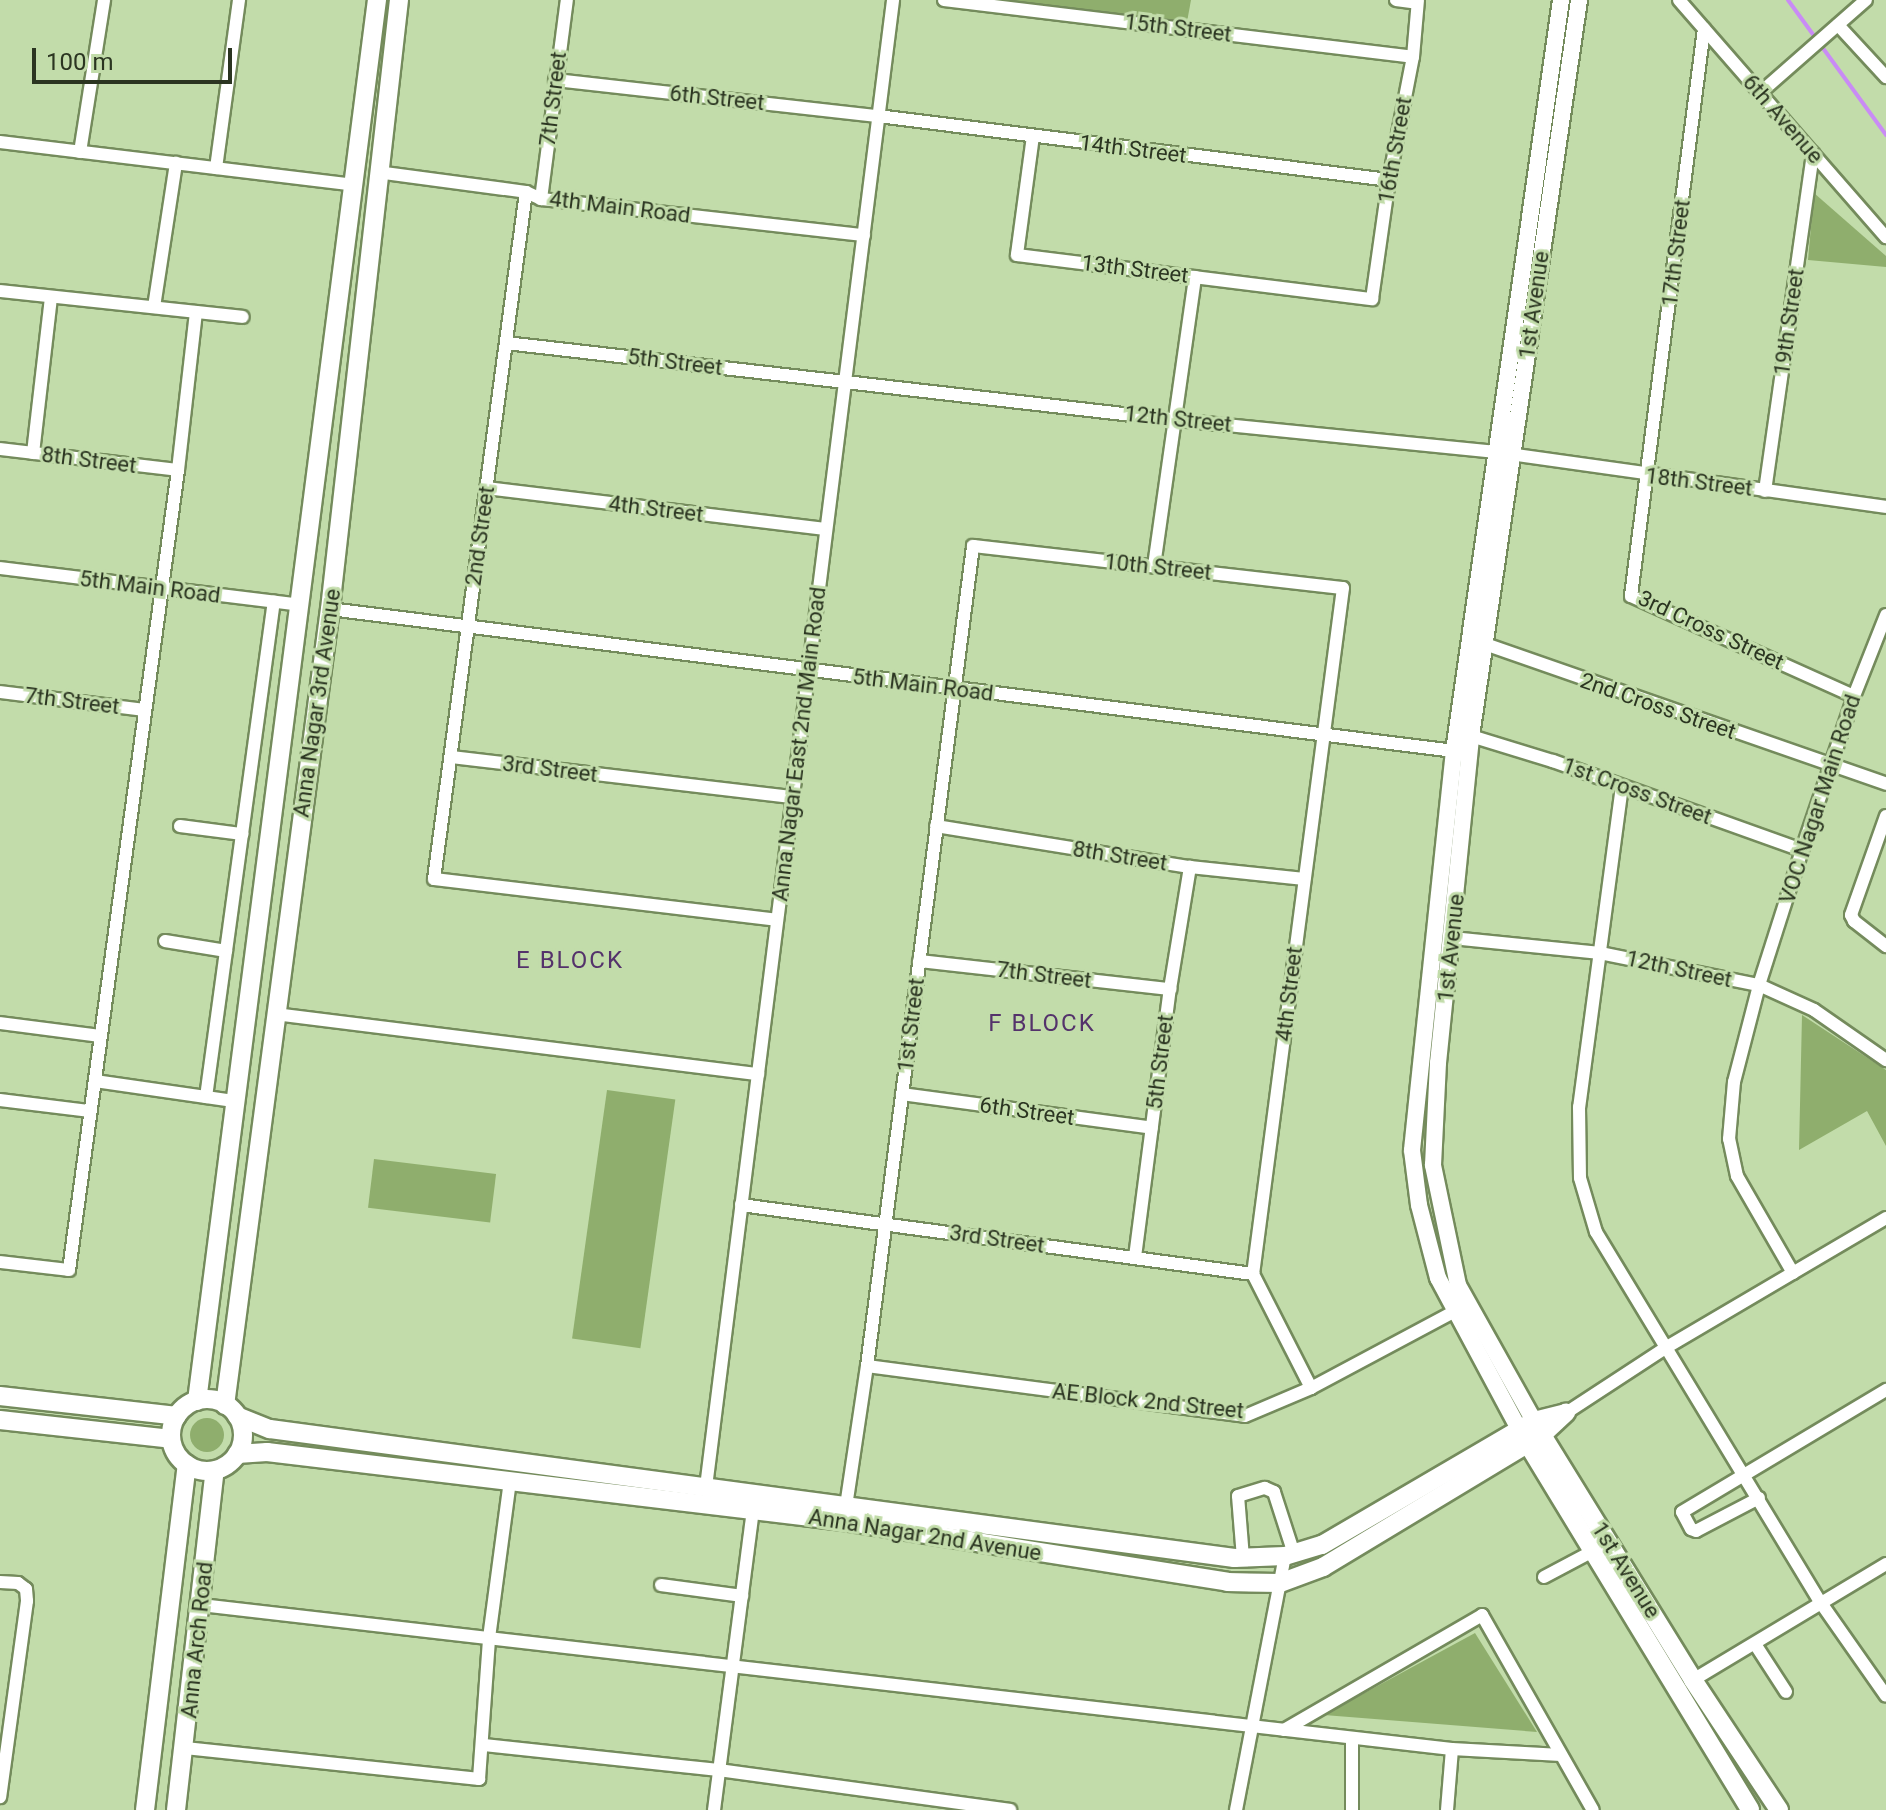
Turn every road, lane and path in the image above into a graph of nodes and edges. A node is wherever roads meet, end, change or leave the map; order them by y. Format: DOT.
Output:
graph roads {
  1 [pos="104,0"];
  2 [pos="239,0"];
  3 [pos="377,0"];
  4 [pos="399,0"];
  5 [pos="567,0"];
  6 [pos="893,0"];
  7 [pos="944,0"];
  8 [pos="1396,0"];
  9 [pos="1561,0"];
  10 [pos="1579,0"];
  11 [pos="1679,0"];
  12 [pos="1866,0"];
  13 [pos="1418,2"];
  14 [pos="1838,25"];
  15 [pos="1704,29"];
  16 [pos="1413,57"];
  17 [pos="1886,77"];
  18 [pos="555,80"];
  19 [pos="1760,93"];
  20 [pos="878,116"];
  21 [pos="1033,136"];
  22 [pos="0,142"];
  23 [pos="80,152"];
  24 [pos="1813,153"];
  25 [pos="176,163"];
  26 [pos="216,168"];
  27 [pos="377,172"];
  28 [pos="1389,180"];
  29 [pos="354,185"];
  30 [pos="526,192"];
  31 [pos="541,199"];
  32 [pos="864,235"];
  33 [pos="1886,237"];
  34 [pos="1195,277"];
  35 [pos="0,291"];
  36 [pos="51,297"];
  37 [pos="1372,299"];
  38 [pos="154,307"];
  39 [pos="196,312"];
  40 [pos="243,317"];
  41 [pos="506,343"];
  42 [pos="845,381"];
  43 [pos="1176,420"];
  44 [pos="0,449"];
  45 [pos="33,453"];
  46 [pos="1503,454"];
  47 [pos="178,470"];
  48 [pos="1648,476"];
  49 [pos="486,488"];
  50 [pos="1765,491"];
  51 [pos="1886,507"];
  52 [pos="826,529"];
  53 [pos="973,546"];
  54 [pos="1154,566"];
  55 [pos="0,568"];
  56 [pos="162,588"];
  57 [pos="1343,588"];
  58 [pos="274,602"];
  59 [pos="300,605"];
  60 [pos="330,609"];
  61 [pos="1886,615"];
  62 [pos="468,627"];
  63 [pos="1485,644"];
  64 [pos="808,671"];
  65 [pos="954,689"];
  66 [pos="0,692"];
  67 [pos="1854,696"];
  68 [pos="145,710"];
  69 [pos="1325,736"];
  70 [pos="1465,747"];
  71 [pos="451,757"];
  72 [pos="1832,766"];
  73 [pos="1886,784"];
  74 [pos="1622,786"];
  75 [pos="792,797"];
  76 [pos="1886,816"];
  77 [pos="180,826"];
  78 [pos="936,826"];
  79 [pos="242,834"];
  80 [pos="1802,850"];
  81 [pos="1190,867"];
  82 [pos="1304,879"];
  83 [pos="777,920"];
  84 [pos="1452,938"];
  85 [pos="165,941"];
  86 [pos="1886,946"];
  87 [pos="226,951"];
  88 [pos="1600,953"];
  89 [pos="919,961"];
  90 [pos="1759,985"];
  91 [pos="1170,989"];
  92 [pos="275,1014"];
  93 [pos="0,1023"];
  94 [pos="100,1036"];
  95 [pos="1886,1041"];
  96 [pos="1881,1057"];
  97 [pos="758,1074"];
  98 [pos="95,1081"];
  99 [pos="902,1094"];
  100 [pos="206,1097"];
  101 [pos="0,1100"];
  102 [pos="234,1101"];
  103 [pos="90,1111"];
  104 [pos="1152,1128"];
  105 [pos="741,1205"];
  106 [pos="1886,1218"];
  107 [pos="885,1224"];
  108 [pos="1135,1257"];
  109 [pos="0,1262"];
  110 [pos="1793,1273"];
  111 [pos="1253,1274"];
  112 [pos="1460,1308"];
  113 [pos="1667,1347"];
  114 [pos="867,1366"];
  115 [pos="1311,1388"];
  116 [pos="1886,1390"];
  117 [pos="0,1396"];
  118 [pos="197,1401"];
  119 [pos="231,1411"];
  120 [pos="1566,1413"];
  121 [pos="177,1416"];
  122 [pos="0,1420"];
  123 [pos="1531,1432"];
  124 [pos="171,1439"];
  125 [pos="237,1454"];
  126 [pos="186,1474"];
  127 [pos="1744,1474"];
  128 [pos="214,1478"];
  129 [pos="510,1481"];
  130 [pos="706,1487"];
  131 [pos="1759,1498"];
  132 [pos="753,1510"];
  133 [pos="845,1513"];
  134 [pos="1593,1551"];
  135 [pos="1290,1555"];
  136 [pos="1243,1558"];
  137 [pos="1886,1564"];
  138 [pos="1544,1577"];
  139 [pos="0,1582"];
  140 [pos="1280,1583"];
  141 [pos="661,1585"];
  142 [pos="742,1596"];
  143 [pos="1821,1603"];
  144 [pos="201,1605"];
  145 [pos="489,1638"];
  146 [pos="1755,1644"];
  147 [pos="733,1666"];
  148 [pos="1693,1680"];
  149 [pos="1786,1692"];
  150 [pos="0,1695"];
  151 [pos="14,1696"];
  152 [pos="1886,1696"];
  153 [pos="1253,1726"];
  154 [pos="1284,1730"];
  155 [pos="1352,1738"];
  156 [pos="484,1745"];
  157 [pos="185,1748"];
  158 [pos="1452,1749"];
  159 [pos="1561,1755"];
  160 [pos="719,1770"];
  161 [pos="901,1794"];
  162 [pos="0,1797"];
  163 [pos="145,1810"];
  164 [pos="176,1810"];
  165 [pos="714,1810"];
  166 [pos="899,1810"];
  167 [pos="1010,1810"];
  168 [pos="1236,1810"];
  169 [pos="1352,1810"];
  170 [pos="1447,1810"];
  171 [pos="1593,1810"];
  172 [pos="1750,1810"];
  173 [pos="1779,1810"];
  1 -- 23 [label="street"];
  2 -- 26 [label="street"];
  3 -- 29 [label="main road, Anna Nagar 3rd Avenue"];
  4 -- 27 [label="main road, Anna Nagar 3rd Avenue"];
  5 -- 18 [label="street, 7th Street"];
  6 -- 20 [label="street, Anna Nagar East 2nd Main Road"];
  7 -- 16 [label="street, 15th Street"];
  8 -- 13 [label="street"];
  9 -- 46 [label="street, 1st Avenue"];
  10 -- 46 [label="street, 1st Avenue"];
  11 -- 15 [label="street, 6th Avenue"];
  12 -- 14 [label="street"];
  13 -- 16 [label="street, 16th Street"];
  14 -- 17 [label="street"];
  14 -- 19 [label="street"];
  15 -- 19 [label="street, 6th Avenue"];
  15 -- 48 [label="street, 17th Street"];
  16 -- 28 [label="street, 16th Street"];
  18 -- 20 [label="street, 6th Street"];
  18 -- 31 [label="street, 7th Street"];
  19 -- 24 [label="street, 6th Avenue"];
  20 -- 21 [label="street, 14th Street"];
  20 -- 32 [label="street, Anna Nagar East 2nd Main Road"];
  21 -- 28 [label="street, 14th Street"];
  21 -- 34 [label="street, 13th Street"];
  22 -- 23 [label="street"];
  23 -- 25 [label="street"];
  24 -- 33 [label="street, 6th Avenue"];
  24 -- 50 [label="street, 19th Street"];
  25 -- 26 [label="street"];
  25 -- 38 [label="street"];
  26 -- 29 [label="street"];
  27 -- 30 [label="street, 4th Main Road"];
  27 -- 60 [label="main road, Anna Nagar 3rd Avenue"];
  28 -- 37 [label="street, 16th Street"];
  29 -- 59 [label="main road, Anna Nagar 3rd Avenue"];
  30 -- 31 [label="street, 4th Main Road"];
  30 -- 41 [label="street, 2nd Street"];
  31 -- 32 [label="street, 4th Main Road"];
  32 -- 42 [label="street, Anna Nagar East 2nd Main Road"];
  34 -- 37 [label="street, 13th Street"];
  34 -- 43 [label="street"];
  35 -- 36 [label="street"];
  36 -- 38 [label="street"];
  36 -- 45 [label="street"];
  38 -- 39 [label="street"];
  39 -- 40 [label="street"];
  39 -- 47 [label="street"];
  41 -- 42 [label="street, 5th Street"];
  41 -- 49 [label="street, 2nd Street"];
  42 -- 43 [label="street, 12th Street"];
  42 -- 52 [label="street, Anna Nagar East 2nd Main Road"];
  43 -- 46 [label="street, 12th Street"];
  43 -- 54 [label="street"];
  44 -- 45 [label="street, 8th Street"];
  45 -- 47 [label="street, 8th Street"];
  46 -- 48 [label="street, 18th Street"];
  46 -- 63 [label="street, 1st Avenue"];
  46 -- 70 [label="street, 1st Avenue"];
  47 -- 56 [label="street"];
  48 -- 50 [label="street, 18th Street"];
  48 -- 67 [label="street, 3rd Cross Street"];
  49 -- 52 [label="street, 4th Street"];
  49 -- 62 [label="street, 2nd Street"];
  50 -- 51 [label="street, 18th Street"];
  52 -- 64 [label="street, Anna Nagar East 2nd Main Road"];
  53 -- 54 [label="street, 10th Street"];
  53 -- 65 [label="street, 1st Street"];
  54 -- 57 [label="street, 10th Street"];
  55 -- 56 [label="street, 5th Main Road"];
  56 -- 58 [label="street, 5th Main Road"];
  56 -- 68 [label="street"];
  57 -- 69 [label="street, 4th Street"];
  58 -- 59 [label="street, 5th Main Road"];
  58 -- 79 [label="street"];
  59 -- 102 [label="main road, Anna Nagar 3rd Avenue"];
  60 -- 62 [label="street, 5th Main Road"];
  60 -- 92 [label="main road, Anna Nagar 3rd Avenue"];
  61 -- 67 [label="street, VOC Nagar Main Road"];
  62 -- 64 [label="street, 5th Main Road"];
  62 -- 71 [label="street, 2nd Street"];
  63 -- 70 [label="street, 1st Avenue"];
  63 -- 72 [label="street, 2nd Cross Street"];
  64 -- 65 [label="street, 5th Main Road"];
  64 -- 75 [label="street, Anna Nagar East 2nd Main Road"];
  65 -- 69 [label="street, 5th Main Road"];
  65 -- 78 [label="street, 1st Street"];
  66 -- 68 [label="street, 7th Street"];
  67 -- 72 [label="street, VOC Nagar Main Road"];
  68 -- 94 [label="street"];
  69 -- 70 [label="street, 5th Main Road"];
  69 -- 82 [label="street, 4th Street"];
  70 -- 74 [label="street, 1st Cross Street"];
  70 -- 84 [label="street, 1st Avenue"];
  70 -- 112 [label="street, 1st Avenue"];
  71 -- 75 [label="street, 3rd Street"];
  71 -- 83 [label="street, 2nd Street"];
  72 -- 73 [label="street, 2nd Cross Street"];
  72 -- 80 [label="street, VOC Nagar Main Road"];
  74 -- 80 [label="street, 1st Cross Street"];
  74 -- 88 [label="street"];
  75 -- 83 [label="street, Anna Nagar East 2nd Main Road"];
  76 -- 86 [label="street"];
  77 -- 79 [label="street"];
  78 -- 81 [label="street, 8th Street"];
  78 -- 89 [label="street, 1st Street"];
  79 -- 87 [label="street"];
  80 -- 90 [label="street, VOC Nagar Main Road"];
  81 -- 82 [label="street, 8th Street"];
  81 -- 91 [label="street, 5th Street"];
  82 -- 111 [label="street, 4th Street"];
  83 -- 97 [label="street, Anna Nagar East 2nd Main Road"];
  84 -- 88 [label="street, 12th Street"];
  84 -- 112 [label="street, 1st Avenue"];
  85 -- 87 [label="street"];
  87 -- 100 [label="street"];
  88 -- 90 [label="street, 12th Street"];
  88 -- 113 [label="street"];
  89 -- 91 [label="street, 7th Street"];
  89 -- 99 [label="street, 1st Street"];
  90 -- 96 [label="street, 12th Street"];
  90 -- 110 [label="street"];
  91 -- 104 [label="street, 5th Street"];
  92 -- 97 [label="street"];
  92 -- 119 [label="main road, Anna Nagar 3rd Avenue"];
  93 -- 94 [label="street"];
  94 -- 98 [label="street"];
  95 -- 96 [label="street"];
  97 -- 105 [label="street, Anna Nagar East 2nd Main Road"];
  98 -- 100 [label="street"];
  98 -- 103 [label="street"];
  99 -- 104 [label="street, 6th Street"];
  99 -- 107 [label="street, 1st Street"];
  100 -- 102 [label="street"];
  101 -- 103 [label="street"];
  102 -- 118 [label="main road, Anna Nagar 3rd Avenue"];
  103 -- 109 [label="street"];
  104 -- 108 [label="street, 5th Street"];
  105 -- 107 [label="street, 3rd Street"];
  105 -- 130 [label="street, Anna Nagar East 2nd Main Road"];
  106 -- 110 [label="street"];
  107 -- 108 [label="street, 3rd Street"];
  107 -- 114 [label="street, 1st Street"];
  108 -- 111 [label="street, 3rd Street"];
  110 -- 113 [label="street"];
  111 -- 115 [label="street"];
  112 -- 115 [label="street, AE Block 2nd Street"];
  112 -- 123 [label="street, 1st Avenue"];
  113 -- 120 [label="street"];
  113 -- 127 [label="street"];
  114 -- 115 [label="street, AE Block 2nd Street"];
  114 -- 133 [label="street, 1st Street"];
  116 -- 127 [label="street"];
  117 -- 121 [label="main road"];
  118 -- 119 [label="main road"];
  118 -- 121 [label="main road"];
  119 -- 125 [label="main road"];
  119 -- 130 [label="main road, Anna Nagar 2nd Avenue"];
  120 -- 123 [label="main road, Anna Nagar 2nd Avenue"];
  121 -- 124 [label="main road"];
  122 -- 124 [label="main road"];
  123 -- 134 [label="main road, 1st Avenue"];
  123 -- 135 [label="main road, Anna Nagar 2nd Avenue"];
  123 -- 140 [label="main road, Anna Nagar 2nd Avenue"];
  123 -- 148 [label="main road, 1st Avenue"];
  124 -- 126 [label="main road"];
  125 -- 128 [label="main road"];
  125 -- 129 [label="main road, Anna Nagar 2nd Avenue"];
  126 -- 128 [label="main road"];
  126 -- 163 [label="main road"];
  127 -- 131 [label="street"];
  127 -- 131 [label="street"];
  128 -- 144 [label="main road, Anna Arch Road"];
  129 -- 132 [label="main road, Anna Nagar 2nd Avenue"];
  129 -- 145 [label="street"];
  130 -- 133 [label="main road, Anna Nagar 2nd Avenue"];
  131 -- 143 [label="street"];
  132 -- 133 [label="main road, Anna Nagar 2nd Avenue"];
  132 -- 142 [label="street"];
  133 -- 136 [label="main road, Anna Nagar 2nd Avenue"];
  133 -- 140 [label="main road, Anna Nagar 2nd Avenue"];
  134 -- 138 [label="street"];
  134 -- 172 [label="main road, 1st Avenue"];
  135 -- 136 [label="main road, Anna Nagar 2nd Avenue"];
  135 -- 136 [label="street"];
  135 -- 140 [label="street"];
  137 -- 143 [label="street"];
  139 -- 151 [label="street"];
  140 -- 153 [label="street"];
  141 -- 142 [label="street"];
  142 -- 147 [label="street"];
  143 -- 146 [label="street"];
  143 -- 152 [label="street"];
  144 -- 145 [label="street"];
  144 -- 157 [label="main road, Anna Arch Road"];
  145 -- 147 [label="street"];
  145 -- 156 [label="street"];
  146 -- 148 [label="street"];
  146 -- 149 [label="street"];
  147 -- 153 [label="street"];
  147 -- 160 [label="street"];
  148 -- 173 [label="main road, 1st Avenue"];
  150 -- 151 [label="street"];
  151 -- 162 [label="street"];
  153 -- 154 [label="street"];
  153 -- 168 [label="street"];
  154 -- 155 [label="street"];
  154 -- 159 [label="street"];
  155 -- 158 [label="street"];
  155 -- 169 [label="street"];
  156 -- 157 [label="street"];
  156 -- 160 [label="street"];
  157 -- 164 [label="main road, Anna Arch Road"];
  158 -- 159 [label="street"];
  158 -- 170 [label="street"];
  159 -- 171 [label="street"];
  160 -- 161 [label="street"];
  160 -- 165 [label="street"];
  161 -- 166 [label="street"];
  161 -- 167 [label="street"];
}
